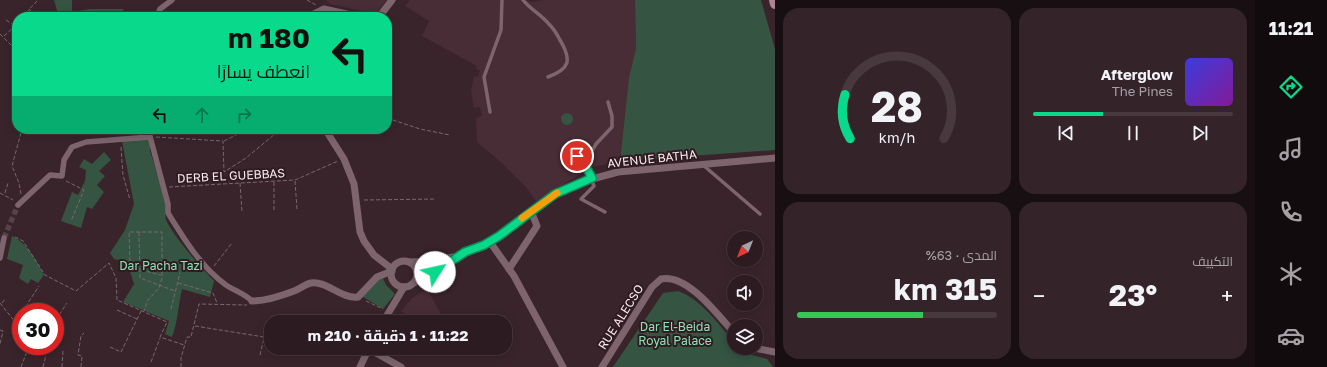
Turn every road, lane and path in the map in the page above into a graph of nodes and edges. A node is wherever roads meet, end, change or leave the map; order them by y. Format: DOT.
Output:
graph roads {
  1 [pos="38,0"];
  2 [pos="172,0"];
  3 [pos="307,0"];
  4 [pos="392,0"];
  5 [pos="502,0"];
  6 [pos="523,0"];
  7 [pos="774,0"];
  8 [pos="775,4"];
  9 [pos="29,9"];
  10 [pos="324,10"];
  11 [pos="26,12"];
  12 [pos="32,12"];
  13 [pos="158,12"];
  14 [pos="319,12"];
  15 [pos="334,12"];
  16 [pos="382,12"];
  17 [pos="6,20"];
  18 [pos="12,24"];
  19 [pos="12,29"];
  20 [pos="0,34"];
  21 [pos="4,36"];
  22 [pos="12,46"];
  23 [pos="548,77"];
  24 [pos="608,102"];
  25 [pos="490,112"];
  26 [pos="392,120"];
  27 [pos="21,134"];
  28 [pos="149,134"];
  29 [pos="238,134"];
  30 [pos="275,134"];
  31 [pos="328,134"];
  32 [pos="450,135"];
  33 [pos="150,137"];
  34 [pos="121,140"];
  35 [pos="224,141"];
  36 [pos="569,148"];
  37 [pos="775,158"];
  38 [pos="344,159"];
  39 [pos="584,163"];
  40 [pos="702,164"];
  41 [pos="62,176"];
  42 [pos="592,178"];
  43 [pos="295,180"];
  44 [pos="274,182"];
  45 [pos="8,183"];
  46 [pos="240,183"];
  47 [pos="163,188"];
  48 [pos="0,193"];
  49 [pos="5,194"];
  50 [pos="436,199"];
  51 [pos="130,200"];
  52 [pos="357,201"];
  53 [pos="19,204"];
  54 [pos="297,209"];
  55 [pos="531,211"];
  56 [pos="242,212"];
  57 [pos="274,212"];
  58 [pos="605,212"];
  59 [pos="760,214"];
  60 [pos="71,221"];
  61 [pos="139,232"];
  62 [pos="15,237"];
  63 [pos="4,238"];
  64 [pos="490,242"];
  65 [pos="232,244"];
  66 [pos="457,256"];
  67 [pos="0,258"];
  68 [pos="410,262"];
  69 [pos="140,263"];
  70 [pos="509,269"];
  71 [pos="140,270"];
  72 [pos="392,270"];
  73 [pos="210,271"];
  74 [pos="180,273"];
  75 [pos="162,275"];
  76 [pos="118,276"];
  77 [pos="116,278"];
  78 [pos="178,283"];
  79 [pos="412,284"];
  80 [pos="39,286"];
  81 [pos="159,286"];
  82 [pos="404,287"];
  83 [pos="175,291"];
  84 [pos="358,297"];
  85 [pos="5,300"];
  86 [pos="252,301"];
  87 [pos="1,303"];
  88 [pos="26,303"];
  89 [pos="67,303"];
  90 [pos="217,304"];
  91 [pos="64,307"];
  92 [pos="171,309"];
  93 [pos="117,310"];
  94 [pos="141,311"];
  95 [pos="144,312"];
  96 [pos="389,312"];
  97 [pos="387,315"];
  98 [pos="12,318"];
  99 [pos="137,319"];
  100 [pos="727,325"];
  101 [pos="194,326"];
  102 [pos="0,330"];
  103 [pos="84,334"];
  104 [pos="160,337"];
  105 [pos="264,337"];
  106 [pos="0,344"];
  107 [pos="184,345"];
  108 [pos="110,347"];
  109 [pos="763,350"];
  110 [pos="775,352"];
  111 [pos="25,355"];
  112 [pos="46,355"];
  113 [pos="63,355"];
  114 [pos="260,355"];
  115 [pos="366,355"];
  116 [pos="380,355"];
  117 [pos="151,362"];
  118 [pos="21,367"];
  119 [pos="42,367"];
  120 [pos="62,367"];
  121 [pos="81,367"];
  122 [pos="182,367"];
  123 [pos="360,367"];
  124 [pos="401,367"];
  125 [pos="563,367"];
  126 [pos="602,367"];
  1 -- 9 [label="path"];
  2 -- 13 [label="street"];
  3 -- 10 [label="path"];
  4 -- 16 [label="street"];
  5 -- 25 [label="lane"];
  6 -- 23 [label="lane"];
  7 -- 8 [label="main road"];
  9 -- 11 [label="path"];
  9 -- 12 [label="path"];
  10 -- 14 [label="street"];
  10 -- 15 [label="street"];
  17 -- 18 [label="path"];
  19 -- 21 [label="path"];
  20 -- 21 [label="path"];
  21 -- 22 [label="path"];
  24 -- 39 [label="lane"];
  26 -- 32 [label="path"];
  27 -- 53 [label="path"];
  28 -- 33 [label="street"];
  29 -- 35 [label="path"];
  30 -- 35 [label="path"];
  31 -- 38 [label="street"];
  33 -- 34 [label="street"];
  33 -- 35 [label="path"];
  33 -- 47 [label="street"];
  34 -- 41 [label="street"];
  34 -- 51 [label="path"];
  36 -- 39 [label="lane"];
  37 -- 40 [label="street, AVENUE BATHA"];
  38 -- 43 [label="path, DERB EL GUEBBAS"];
  38 -- 52 [label="street"];
  39 -- 42 [label="lane"];
  40 -- 42 [label="street, AVENUE BATHA"];
  40 -- 59 [label="lane"];
  41 -- 53 [label="street"];
  41 -- 60 [label="path"];
  42 -- 55 [label="street, AVENUE BATHA"];
  42 -- 58 [label="lane"];
  43 -- 44 [label="path, DERB EL GUEBBAS"];
  43 -- 54 [label="path"];
  44 -- 46 [label="path, DERB EL GUEBBAS"];
  44 -- 57 [label="path"];
  45 -- 49 [label="path"];
  46 -- 47 [label="path, DERB EL GUEBBAS"];
  46 -- 56 [label="path"];
  47 -- 73 [label="street"];
  48 -- 49 [label="path"];
  49 -- 53 [label="path"];
  50 -- 52 [label="path"];
  52 -- 72 [label="street"];
  55 -- 64 [label="street, AVENUE BATHA"];
  55 -- 70 [label="street"];
  61 -- 69 [label="path"];
  61 -- 69 [label="path"];
  61 -- 75 [label="path"];
  62 -- 77 [label="path"];
  63 -- 67 [label="street"];
  64 -- 66 [label="street, AVENUE BATHA"];
  64 -- 70 [label="street"];
  65 -- 73 [label="path"];
  66 -- 68 [label="street, AVENUE BATHA"];
  66 -- 79 [label="street, AVENUE BATHA"];
  68 -- 72 [label="street"];
  68 -- 79 [label="street"];
  69 -- 71 [label="path"];
  70 -- 125 [label="street"];
  71 -- 75 [label="path"];
  71 -- 81 [label="path"];
  72 -- 82 [label="street"];
  72 -- 84 [label="street"];
  73 -- 86 [label="street"];
  74 -- 78 [label="path"];
  75 -- 81 [label="path"];
  76 -- 77 [label="path"];
  77 -- 94 [label="path"];
  78 -- 83 [label="path"];
  78 -- 90 [label="path"];
  79 -- 82 [label="street"];
  80 -- 88 [label="path"];
  81 -- 83 [label="path"];
  81 -- 95 [label="path"];
  82 -- 96 [label="street"];
  83 -- 92 [label="path"];
  84 -- 86 [label="street"];
  84 -- 96 [label="path"];
  85 -- 87 [label="path"];
  86 -- 90 [label="path"];
  87 -- 98 [label="path"];
  89 -- 91 [label="path"];
  90 -- 101 [label="path"];
  93 -- 99 [label="path"];
  94 -- 95 [label="path"];
  94 -- 99 [label="path"];
  95 -- 104 [label="path"];
  96 -- 97 [label="street"];
  99 -- 108 [label="path"];
  100 -- 126 [label="street, RUE ALECSO"];
  101 -- 105 [label="path"];
  101 -- 107 [label="path"];
  102 -- 106 [label="path"];
  103 -- 121 [label="path"];
  104 -- 107 [label="path"];
  104 -- 117 [label="path"];
  105 -- 114 [label="path"];
  107 -- 122 [label="path"];
  109 -- 110 [label="street"];
  111 -- 118 [label="path"];
  112 -- 119 [label="path"];
  113 -- 120 [label="path"];
  115 -- 123 [label="street"];
  116 -- 124 [label="street"];
}
